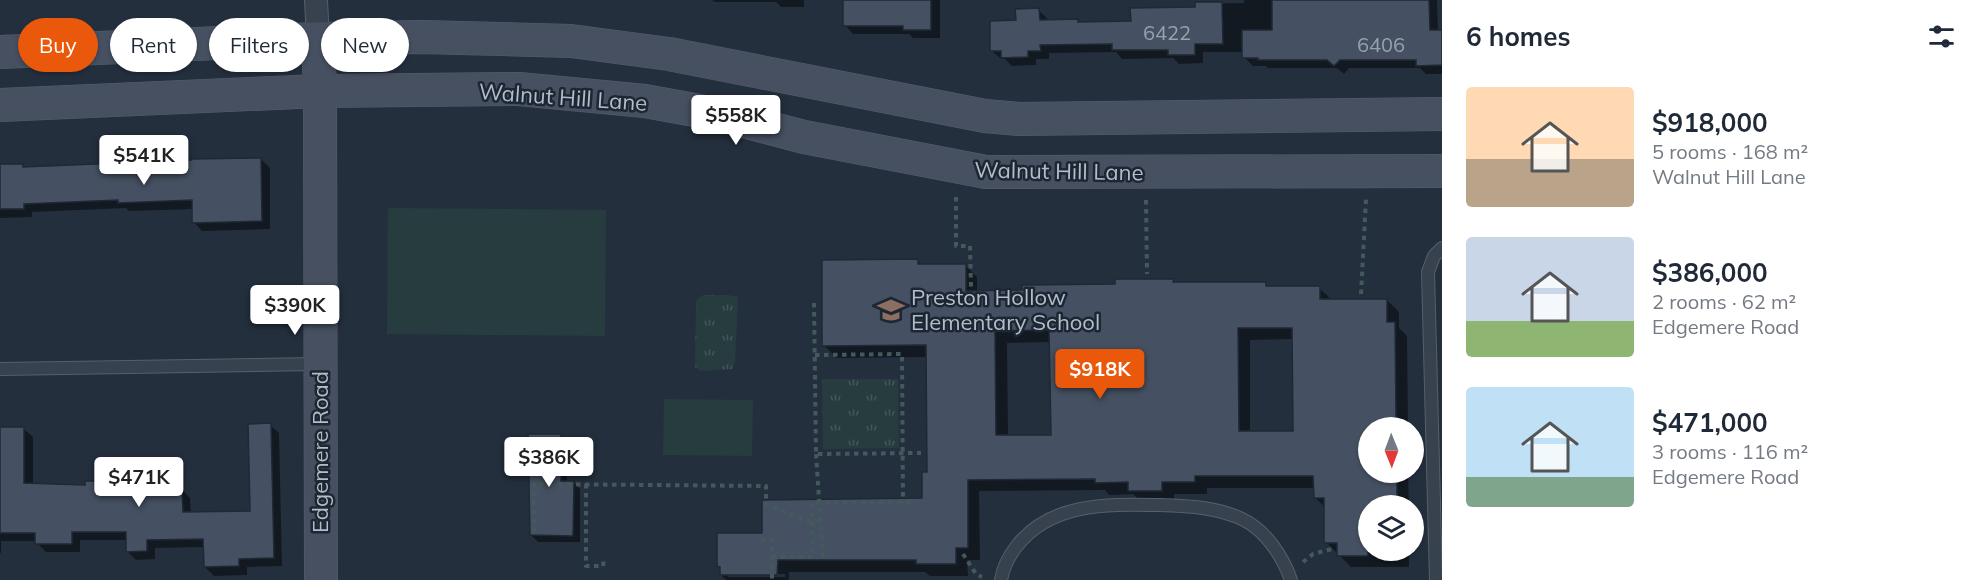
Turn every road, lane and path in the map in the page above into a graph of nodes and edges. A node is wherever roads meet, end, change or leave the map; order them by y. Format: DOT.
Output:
graph roads {
  1 [pos="316,0"];
  2 [pos="318,39"];
  3 [pos="0,52"];
  4 [pos="320,91"];
  5 [pos="0,105"];
  6 [pos="1442,114"];
  7 [pos="1442,171"];
  8 [pos="956,188"];
  9 [pos="1366,192"];
  10 [pos="1146,195"];
  11 [pos="1442,248"];
  12 [pos="1147,274"];
  13 [pos="971,287"];
  14 [pos="1362,294"];
  15 [pos="814,303"];
  16 [pos="815,356"];
  17 [pos="320,364"];
  18 [pos="0,369"];
  19 [pos="903,453"];
  20 [pos="921,453"];
  21 [pos="816,454"];
  22 [pos="586,484"];
  23 [pos="911,502"];
  24 [pos="820,503"];
  25 [pos="903,503"];
  26 [pos="812,521"];
  27 [pos="823,521"];
  28 [pos="534,532"];
  29 [pos="761,540"];
  30 [pos="1332,549"];
  31 [pos="772,557"];
  32 [pos="604,558"];
  33 [pos="823,560"];
  34 [pos="1301,565"];
  35 [pos="321,580"];
  36 [pos="772,580"];
  37 [pos="1001,580"];
  38 [pos="1291,580"];
  39 [pos="1436,580"];
  1 -- 2 [label="street, Edgemere Road"];
  2 -- 3 [label="main road"];
  2 -- 4 [label="main road, Edgemere Road"];
  2 -- 6 [label="main road"];
  4 -- 5 [label="main road, Walnut Hill Lane"];
  4 -- 7 [label="main road, Walnut Hill Lane"];
  4 -- 17 [label="main road, Edgemere Road"];
  8 -- 13 [label="path"];
  9 -- 14 [label="path"];
  10 -- 12 [label="path"];
  11 -- 39 [label="lane"];
  15 -- 16 [label="path"];
  16 -- 19 [label="path"];
  16 -- 21 [label="path"];
  17 -- 18 [label="lane"];
  17 -- 35 [label="main road, Edgemere Road"];
  19 -- 20 [label="path"];
  19 -- 21 [label="path"];
  19 -- 25 [label="path"];
  21 -- 24 [label="path"];
  22 -- 26 [label="path"];
  22 -- 28 [label="path"];
  22 -- 32 [label="path"];
  23 -- 25 [label="path"];
  24 -- 25 [label="path"];
  24 -- 26 [label="path"];
  24 -- 27 [label="path"];
  26 -- 27 [label="path"];
  26 -- 31 [label="path"];
  27 -- 33 [label="path"];
  29 -- 31 [label="path"];
  30 -- 34 [label="path"];
  31 -- 36 [label="path"];
  37 -- 38 [label="lane"];
}
